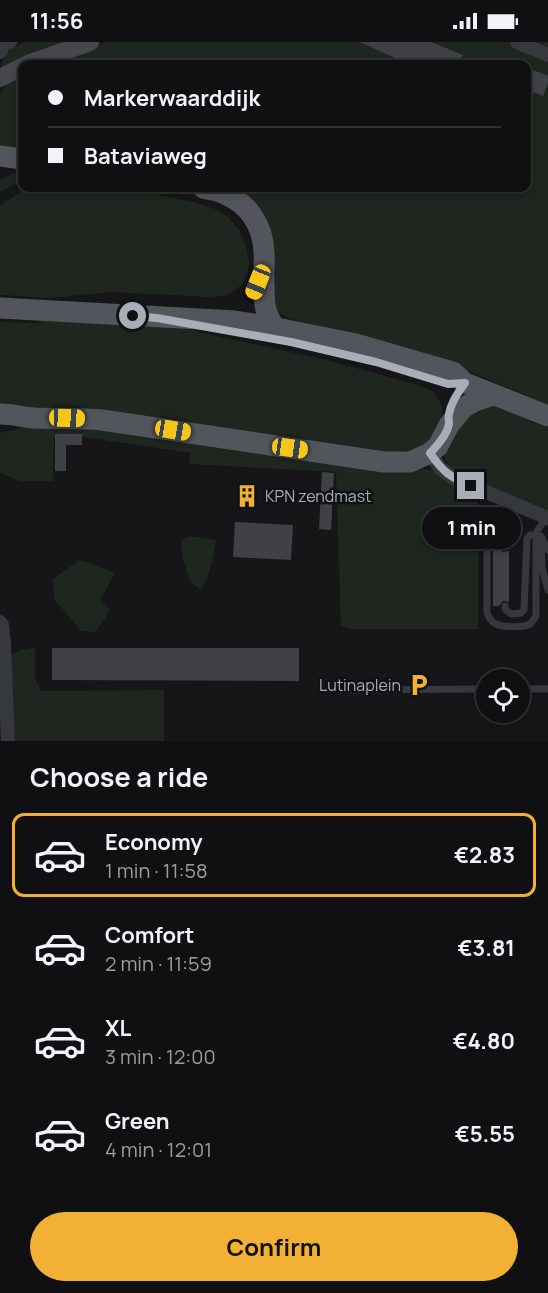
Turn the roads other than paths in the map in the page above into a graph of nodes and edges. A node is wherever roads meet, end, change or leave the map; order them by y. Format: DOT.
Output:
graph roads {
  1 [pos="10,42"];
  2 [pos="90,42"];
  3 [pos="517,42"];
  4 [pos="0,52"];
  5 [pos="548,55"];
  6 [pos="39,60"];
  7 [pos="18,69"];
  8 [pos="0,78"];
  9 [pos="0,156"];
  10 [pos="18,158"];
  11 [pos="0,168"];
  12 [pos="18,168"];
  13 [pos="220,192"];
  14 [pos="263,269"];
  15 [pos="0,308"];
  16 [pos="157,318"];
  17 [pos="235,321"];
  18 [pos="275,328"];
  19 [pos="465,383"];
  20 [pos="493,395"];
  21 [pos="0,414"];
  22 [pos="548,416"];
  23 [pos="33,418"];
  24 [pos="0,425"];
  25 [pos="448,425"];
  26 [pos="430,453"];
  27 [pos="544,519"];
  28 [pos="538,536"];
  29 [pos="547,546"];
  30 [pos="505,547"];
  31 [pos="548,590"];
  32 [pos="505,606"];
  33 [pos="0,621"];
  34 [pos="476,689"];
  35 [pos="530,689"];
  36 [pos="548,689"];
  37 [pos="346,690"];
  38 [pos="4,723"];
  39 [pos="8,741"];
  1 -- 4 [label="street"];
  2 -- 6 [label="street"];
  3 -- 5 [label="street"];
  7 -- 8 [label="street"];
  9 -- 10 [label="main road"];
  11 -- 12 [label="main road"];
  13 -- 14 [label="main road"];
  14 -- 17 [label="main road"];
  14 -- 18 [label="main road"];
  15 -- 16 [label="main road"];
  16 -- 17 [label="main road"];
  16 -- 19 [label="main road"];
  17 -- 18 [label="main road"];
  18 -- 19 [label="main road"];
  19 -- 20 [label="main road"];
  19 -- 25 [label="main road"];
  20 -- 22 [label="main road"];
  20 -- 25 [label="main road"];
  21 -- 23 [label="main road"];
  23 -- 24 [label="main road"];
  23 -- 26 [label="main road"];
  25 -- 26 [label="main road"];
  26 -- 27 [label="street"];
  27 -- 28 [label="lane"];
  28 -- 29 [label="lane"];
  28 -- 30 [label="lane"];
  28 -- 31 [label="lane"];
  28 -- 32 [label="lane"];
  33 -- 38 [label="street"];
  34 -- 37 [label="lane"];
  35 -- 36 [label="lane"];
  38 -- 39 [label="street"];
}
